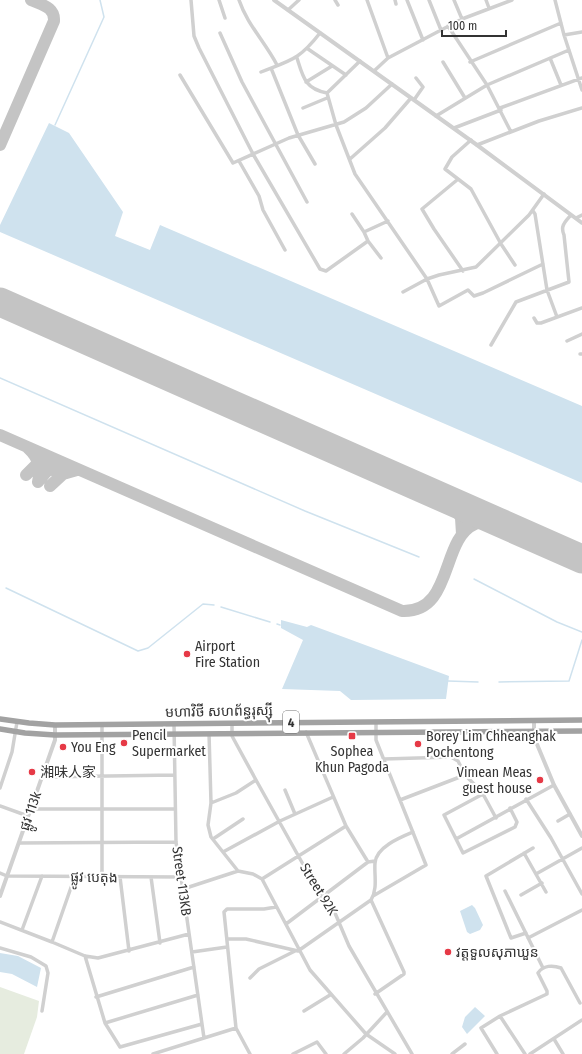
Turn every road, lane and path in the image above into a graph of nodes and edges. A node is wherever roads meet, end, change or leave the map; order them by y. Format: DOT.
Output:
graph roads {
  1 [pos="191,0"];
  2 [pos="219,0"];
  3 [pos="239,0"];
  4 [pos="274,0"];
  5 [pos="299,0"];
  6 [pos="335,0"];
  7 [pos="367,0"];
  8 [pos="395,0"];
  9 [pos="407,0"];
  10 [pos="429,0"];
  11 [pos="454,0"];
  12 [pos="486,0"];
  13 [pos="512,0"];
  14 [pos="555,0"];
  15 [pos="396,4"];
  16 [pos="338,5"];
  17 [pos="489,8"];
  18 [pos="288,10"];
  19 [pos="225,18"];
  20 [pos="462,18"];
  21 [pos="561,23"];
  22 [pos="448,26"];
  23 [pos="441,30"];
  24 [pos="582,32"];
  25 [pos="220,33"];
  26 [pos="320,33"];
  27 [pos="564,35"];
  28 [pos="423,40"];
  29 [pos="308,49"];
  30 [pos="569,50"];
  31 [pos="297,58"];
  32 [pos="388,58"];
  33 [pos="550,58"];
  34 [pos="360,61"];
  35 [pos="443,62"];
  36 [pos="470,62"];
  37 [pos="277,65"];
  38 [pos="332,66"];
  39 [pos="271,68"];
  40 [pos="374,71"];
  41 [pos="261,72"];
  42 [pos="180,75"];
  43 [pos="346,75"];
  44 [pos="416,78"];
  45 [pos="580,78"];
  46 [pos="306,82"];
  47 [pos="392,84"];
  48 [pos="487,85"];
  49 [pos="561,85"];
  50 [pos="582,90"];
  51 [pos="327,95"];
  52 [pos="465,98"];
  53 [pos="413,99"];
  54 [pos="303,108"];
  55 [pos="582,108"];
  56 [pos="500,109"];
  57 [pos="436,116"];
  58 [pos="336,125"];
  59 [pos="454,128"];
  60 [pos="510,132"];
  61 [pos="298,134"];
  62 [pos="471,140"];
  63 [pos="274,144"];
  64 [pos="477,145"];
  65 [pos="253,154"];
  66 [pos="350,159"];
  67 [pos="239,160"];
  68 [pos="315,164"];
  69 [pos="457,180"];
  70 [pos="544,194"];
  71 [pos="307,202"];
  72 [pos="533,211"];
  73 [pos="352,214"];
  74 [pos="571,215"];
  75 [pos="582,216"];
  76 [pos="576,218"];
  77 [pos="388,221"];
  78 [pos="582,223"];
  79 [pos="364,232"];
  80 [pos="368,241"];
  81 [pos="501,244"];
  82 [pos="285,250"];
  83 [pos="381,258"];
  84 [pos="543,264"];
  85 [pos="515,265"];
  86 [pos="463,271"];
  87 [pos="427,279"];
  88 [pos="547,290"];
  89 [pos="402,292"];
  90 [pos="582,308"];
  91 [pos="557,317"];
  92 [pos="534,318"];
  93 [pos="582,334"];
  94 [pos="567,341"];
  95 [pos="491,345"];
  96 [pos="0,719"];
  97 [pos="534,720"];
  98 [pos="582,720"];
  99 [pos="18,722"];
  100 [pos="376,722"];
  101 [pos="232,723"];
  102 [pos="102,724"];
  103 [pos="174,724"];
  104 [pos="55,725"];
  105 [pos="0,729"];
  106 [pos="534,731"];
  107 [pos="582,731"];
  108 [pos="17,732"];
  109 [pos="306,732"];
  110 [pos="376,732"];
  111 [pos="209,733"];
  112 [pos="232,733"];
  113 [pos="102,734"];
  114 [pos="174,734"];
  115 [pos="55,735"];
  116 [pos="384,759"];
  117 [pos="175,775"];
  118 [pos="465,775"];
  119 [pos="42,776"];
  120 [pos="102,776"];
  121 [pos="256,780"];
  122 [pos="474,784"];
  123 [pos="554,785"];
  124 [pos="0,788"];
  125 [pos="285,790"];
  126 [pos="333,797"];
  127 [pos="400,800"];
  128 [pos="526,800"];
  129 [pos="211,803"];
  130 [pos="0,806"];
  131 [pos="102,808"];
  132 [pos="510,808"];
  133 [pos="31,809"];
  134 [pos="175,809"];
  135 [pos="295,814"];
  136 [pos="570,814"];
  137 [pos="28,816"];
  138 [pos="496,818"];
  139 [pos="243,819"];
  140 [pos="280,821"];
  141 [pos="558,821"];
  142 [pos="346,826"];
  143 [pos="413,832"];
  144 [pos="582,836"];
  145 [pos="213,839"];
  146 [pos="456,839"];
  147 [pos="102,841"];
  148 [pos="176,842"];
  149 [pos="19,843"];
  150 [pos="533,848"];
  151 [pos="582,848"];
  152 [pos="223,852"];
  153 [pos="524,853"];
  154 [pos="298,856"];
  155 [pos="562,859"];
  156 [pos="375,861"];
  157 [pos="368,862"];
  158 [pos="238,871"];
  159 [pos="0,873"];
  160 [pos="536,874"];
  161 [pos="7,876"];
  162 [pos="42,876"];
  163 [pos="75,876"];
  164 [pos="102,877"];
  165 [pos="120,877"];
  166 [pos="151,877"];
  167 [pos="181,877"];
  168 [pos="262,879"];
  169 [pos="542,883"];
  170 [pos="183,890"];
  171 [pos="505,891"];
  172 [pos="546,892"];
  173 [pos="582,894"];
  174 [pos="323,895"];
  175 [pos="521,895"];
  176 [pos="0,896"];
  177 [pos="372,898"];
  178 [pos="276,907"];
  179 [pos="582,910"];
  180 [pos="0,922"];
  181 [pos="286,924"];
  182 [pos="340,924"];
  183 [pos="22,930"];
  184 [pos="526,933"];
  185 [pos="189,934"];
  186 [pos="528,938"];
  187 [pos="226,939"];
  188 [pos="52,942"];
  189 [pos="160,943"];
  190 [pos="227,947"];
  191 [pos="0,948"];
  192 [pos="129,951"];
  193 [pos="297,951"];
  194 [pos="192,952"];
  195 [pos="85,956"];
  196 [pos="194,967"];
  197 [pos="543,968"];
  198 [pos="250,978"];
  199 [pos="375,994"];
  200 [pos="198,995"];
  201 [pos="330,995"];
  202 [pos="96,997"];
  203 [pos="580,1003"];
  204 [pos="42,1011"];
  205 [pos="304,1011"];
  206 [pos="387,1012"];
  207 [pos="500,1016"];
  208 [pos="582,1020"];
  209 [pos="106,1023"];
  210 [pos="202,1024"];
  211 [pos="236,1028"];
  212 [pos="366,1034"];
  213 [pos="204,1038"];
  214 [pos="554,1039"];
  215 [pos="465,1044"];
  216 [pos="155,1054"];
  217 [pos="250,1054"];
  218 [pos="293,1054"];
  219 [pos="326,1054"];
  220 [pos="344,1054"];
  221 [pos="395,1054"];
  222 [pos="412,1054"];
  223 [pos="452,1054"];
  224 [pos="497,1054"];
  225 [pos="525,1054"];
  226 [pos="530,1054"];
  227 [pos="563,1054"];
  1 -- 65 [label="street"];
  2 -- 19 [label="street"];
  3 -- 37 [label="street"];
  4 -- 18 [label="street"];
  5 -- 18 [label="street"];
  6 -- 16 [label="street"];
  7 -- 32 [label="street"];
  8 -- 15 [label="street"];
  9 -- 28 [label="street"];
  10 -- 23 [label="street"];
  11 -- 20 [label="street"];
  12 -- 17 [label="street"];
  13 -- 17 [label="street"];
  14 -- 21 [label="street"];
  17 -- 20 [label="street"];
  18 -- 26 [label="street"];
  20 -- 22 [label="street"];
  21 -- 27 [label="street"];
  21 -- 36 [label="street"];
  22 -- 23 [label="street"];
  22 -- 36 [label="street"];
  23 -- 28 [label="street"];
  24 -- 27 [label="street"];
  25 -- 63 [label="street"];
  26 -- 29 [label="street"];
  26 -- 34 [label="street"];
  27 -- 30 [label="street"];
  28 -- 32 [label="street"];
  29 -- 31 [label="street"];
  29 -- 38 [label="street"];
  30 -- 33 [label="street"];
  30 -- 45 [label="street"];
  31 -- 37 [label="street"];
  31 -- 46 [label="street"];
  32 -- 40 [label="street"];
  33 -- 48 [label="street"];
  33 -- 49 [label="street"];
  34 -- 40 [label="street"];
  34 -- 43 [label="street"];
  35 -- 52 [label="street"];
  36 -- 48 [label="street"];
  37 -- 39 [label="street"];
  38 -- 43 [label="street"];
  38 -- 46 [label="street"];
  39 -- 41 [label="street"];
  39 -- 61 [label="street"];
  40 -- 47 [label="street"];
  42 -- 67 [label="street"];
  43 -- 51 [label="street"];
  44 -- 53 [label="street"];
  45 -- 49 [label="street"];
  45 -- 50 [label="street"];
  46 -- 51 [label="street"];
  47 -- 53 [label="street"];
  47 -- 58 [label="street"];
  48 -- 52 [label="street"];
  48 -- 56 [label="street"];
  49 -- 56 [label="street"];
  51 -- 54 [label="street"];
  51 -- 58 [label="street"];
  52 -- 57 [label="street"];
  53 -- 57 [label="street"];
  53 -- 66 [label="street"];
  55 -- 60 [label="street"];
  56 -- 59 [label="street"];
  56 -- 60 [label="street"];
  57 -- 59 [label="street"];
  58 -- 61 [label="street"];
  58 -- 66 [label="street"];
  59 -- 62 [label="street"];
  60 -- 64 [label="street"];
  61 -- 63 [label="street"];
  61 -- 68 [label="street"];
  62 -- 64 [label="street"];
  62 -- 69 [label="street"];
  63 -- 65 [label="street"];
  63 -- 71 [label="street"];
  64 -- 70 [label="street"];
  65 -- 67 [label="street"];
  65 -- 80 [label="street"];
  66 -- 77 [label="street"];
  67 -- 82 [label="street"];
  69 -- 81 [label="street"];
  69 -- 86 [label="street"];
  70 -- 72 [label="street"];
  70 -- 74 [label="street"];
  72 -- 81 [label="street"];
  72 -- 84 [label="street"];
  73 -- 79 [label="street"];
  74 -- 76 [label="street"];
  74 -- 88 [label="street"];
  75 -- 76 [label="street"];
  76 -- 78 [label="street"];
  77 -- 79 [label="street"];
  77 -- 87 [label="street"];
  79 -- 80 [label="street"];
  80 -- 83 [label="street"];
  81 -- 85 [label="street"];
  81 -- 86 [label="street"];
  84 -- 87 [label="street"];
  84 -- 88 [label="street"];
  86 -- 87 [label="street"];
  87 -- 89 [label="street"];
  88 -- 91 [label="street"];
  88 -- 95 [label="street"];
  90 -- 91 [label="street"];
  91 -- 92 [label="street"];
  93 -- 94 [label="street"];
  96 -- 99 [label="highway, មហាវិថី សហព័ន្ធរុស្ស៊ី / 4"];
  97 -- 98 [label="highway, មហាវិថី សហព័ន្ធរុស្ស៊ី / 4"];
  97 -- 100 [label="highway, មហាវិថី សហព័ន្ធរុស្ស៊ី / 4"];
  97 -- 106 [label="street"];
  99 -- 104 [label="highway, មហាវិថី សហព័ន្ធរុស្ស៊ី / 4"];
  99 -- 108 [label="street"];
  100 -- 101 [label="highway, មហាវិថី សហព័ន្ធរុស្ស៊ី / 4"];
  100 -- 110 [label="street"];
  101 -- 103 [label="highway, មហាវិថី សហព័ន្ធរុស្ស៊ី / 4"];
  101 -- 112 [label="street, Street 92K"];
  102 -- 103 [label="highway, មហាវិថី សហព័ន្ធរុស្ស៊ី / 4"];
  102 -- 104 [label="highway, មហាវិថី សហព័ន្ធរុស្ស៊ី / 4"];
  102 -- 113 [label="street"];
  103 -- 114 [label="street, Street 113KB"];
  104 -- 115 [label="street, ផ្លូវ 113k"];
  105 -- 108 [label="highway, មហាវិថី សហព័ន្ធរុស្ស៊ី / 4"];
  106 -- 107 [label="highway, មហាវិថី សហព័ន្ធរុស្ស៊ី / 4"];
  106 -- 110 [label="highway, មហាវិថី សហព័ន្ធរុស្ស៊ី / 4"];
  106 -- 123 [label="street"];
  108 -- 115 [label="highway, មហាវិថី សហព័ន្ធរុស្ស៊ី / 4"];
  108 -- 124 [label="street"];
  109 -- 110 [label="highway, មហាវិថី សហព័ន្ធរុស្ស៊ី / 4"];
  109 -- 112 [label="highway, មហាវិថី សហព័ន្ធរុស្ស៊ី / 4"];
  109 -- 126 [label="street"];
  110 -- 116 [label="street"];
  111 -- 112 [label="highway, មហាវិថី សហព័ន្ធរុស្ស៊ី / 4"];
  111 -- 114 [label="highway, មហាវិថី សហព័ន្ធរុស្ស៊ី / 4"];
  111 -- 129 [label="street"];
  112 -- 121 [label="street, Street 92K"];
  113 -- 114 [label="highway, មហាវិថី សហព័ន្ធរុស្ស៊ី / 4"];
  113 -- 115 [label="highway, មហាវិថី សហព័ន្ធរុស្ស៊ី / 4"];
  113 -- 120 [label="street"];
  114 -- 117 [label="street, Street 113KB"];
  115 -- 119 [label="street, ផ្លូវ 113k"];
  116 -- 118 [label="street"];
  116 -- 127 [label="street"];
  117 -- 120 [label="street"];
  117 -- 134 [label="street, Street 113KB"];
  118 -- 122 [label="street"];
  118 -- 127 [label="street"];
  119 -- 120 [label="street"];
  119 -- 133 [label="street, ផ្លូវ 113k"];
  120 -- 131 [label="street"];
  121 -- 129 [label="street"];
  121 -- 140 [label="street, Street 92K"];
  123 -- 128 [label="street"];
  123 -- 136 [label="street"];
  125 -- 135 [label="street"];
  126 -- 135 [label="street"];
  126 -- 142 [label="street"];
  127 -- 143 [label="street"];
  128 -- 132 [label="street"];
  128 -- 155 [label="street"];
  129 -- 145 [label="street"];
  130 -- 137 [label="street"];
  131 -- 133 [label="street"];
  131 -- 134 [label="street"];
  131 -- 147 [label="street"];
  132 -- 138 [label="street"];
  132 -- 146 [label="street"];
  133 -- 137 [label="street, ផ្លូវ 113k"];
  134 -- 148 [label="street, Street 113KB"];
  135 -- 140 [label="street"];
  136 -- 141 [label="street"];
  136 -- 144 [label="street"];
  137 -- 149 [label="street, ផ្លូវ 113k"];
  138 -- 146 [label="street"];
  138 -- 146 [label="street"];
  139 -- 145 [label="street"];
  140 -- 152 [label="street"];
  140 -- 154 [label="street, Street 92K"];
  142 -- 154 [label="street"];
  142 -- 157 [label="street"];
  143 -- 156 [label="street"];
  143 -- 177 [label="street"];
  145 -- 152 [label="street"];
  147 -- 148 [label="street"];
  147 -- 149 [label="street"];
  147 -- 164 [label="street"];
  148 -- 167 [label="street, Street 113KB"];
  149 -- 161 [label="street, ផ្លូវ 113k"];
  150 -- 153 [label="street"];
  151 -- 155 [label="street"];
  152 -- 158 [label="street"];
  153 -- 160 [label="street"];
  153 -- 184 [label="street"];
  154 -- 168 [label="street"];
  154 -- 174 [label="street, Street 92K"];
  155 -- 160 [label="street"];
  155 -- 173 [label="street"];
  156 -- 157 [label="street"];
  156 -- 177 [label="street"];
  157 -- 174 [label="street"];
  158 -- 168 [label="street"];
  158 -- 170 [label="street"];
  159 -- 161 [label="street"];
  160 -- 169 [label="street"];
  161 -- 162 [label="street, ផ្លូវ បេតុង"];
  161 -- 176 [label="street, ផ្លូវ 113k"];
  162 -- 163 [label="street, ផ្លូវ បេតុង"];
  162 -- 183 [label="street"];
  163 -- 164 [label="street, ផ្លូវ បេតុង"];
  163 -- 188 [label="street"];
  164 -- 165 [label="street, ផ្លូវ បេតុង"];
  165 -- 166 [label="street, ផ្លូវ បេតុង"];
  165 -- 192 [label="street"];
  166 -- 167 [label="street, ផ្លូវ បេតុង"];
  166 -- 189 [label="street"];
  167 -- 170 [label="street, Street 113KB"];
  168 -- 178 [label="street"];
  169 -- 172 [label="street"];
  169 -- 175 [label="street"];
  170 -- 185 [label="street, Street 113KB"];
  171 -- 184 [label="street"];
  174 -- 181 [label="street"];
  174 -- 182 [label="street, Street 92K"];
  177 -- 182 [label="street"];
  177 -- 199 [label="street"];
  178 -- 181 [label="street"];
  178 -- 187 [label="street"];
  179 -- 186 [label="street"];
  180 -- 183 [label="street"];
  181 -- 193 [label="street"];
  182 -- 193 [label="street"];
  182 -- 199 [label="street, Street 92K"];
  183 -- 188 [label="street"];
  184 -- 186 [label="street"];
  185 -- 189 [label="street"];
  185 -- 194 [label="street, Street 113KB"];
  186 -- 197 [label="street"];
  187 -- 190 [label="street"];
  187 -- 193 [label="street"];
  188 -- 195 [label="street"];
  189 -- 192 [label="street"];
  190 -- 194 [label="street"];
  190 -- 211 [label="street"];
  191 -- 204 [label="street"];
  192 -- 195 [label="street"];
  193 -- 198 [label="street"];
  193 -- 201 [label="street"];
  194 -- 196 [label="street, Street 113KB"];
  195 -- 202 [label="street"];
  196 -- 200 [label="street, Street 113KB"];
  196 -- 202 [label="street"];
  197 -- 203 [label="street"];
  197 -- 207 [label="street"];
  199 -- 206 [label="street, Street 92K"];
  200 -- 209 [label="street"];
  200 -- 210 [label="street, Street 113KB"];
  201 -- 205 [label="street"];
  201 -- 212 [label="street"];
  202 -- 209 [label="street"];
  206 -- 212 [label="street"];
  206 -- 222 [label="street, Street 92K"];
  207 -- 224 [label="street"];
  207 -- 225 [label="street"];
  208 -- 214 [label="street"];
  209 -- 210 [label="street"];
  210 -- 213 [label="street, Street 113KB"];
  211 -- 213 [label="street"];
  211 -- 217 [label="street"];
  212 -- 220 [label="street"];
  212 -- 221 [label="street"];
  213 -- 216 [label="street"];
  214 -- 226 [label="street"];
  214 -- 227 [label="street"];
  215 -- 223 [label="street"];
  218 -- 219 [label="street"];
}
